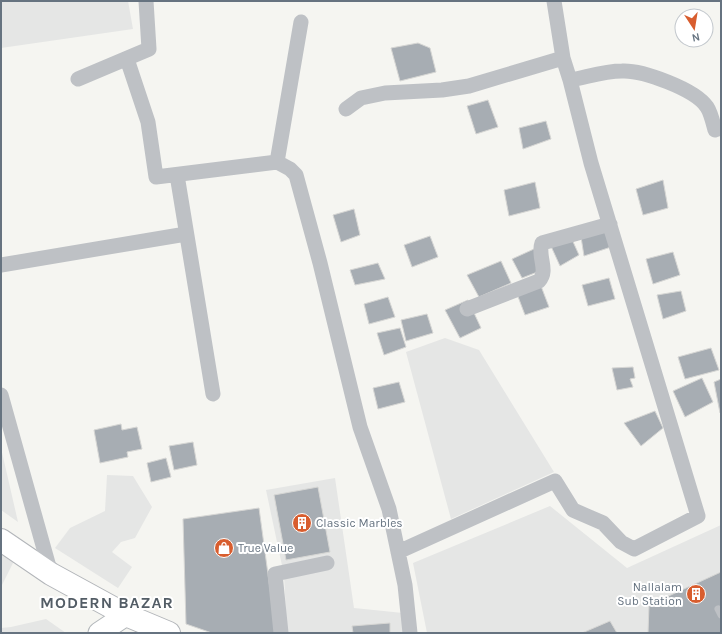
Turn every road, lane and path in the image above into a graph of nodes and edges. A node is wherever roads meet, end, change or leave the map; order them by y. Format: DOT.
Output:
graph roads {
  1 [pos="146,1"];
  2 [pos="554,1"];
  3 [pos="301,22"];
  4 [pos="563,58"];
  5 [pos="126,59"];
  6 [pos="78,79"];
  7 [pos="570,80"];
  8 [pos="346,109"];
  9 [pos="721,128"];
  10 [pos="277,162"];
  11 [pos="177,175"];
  12 [pos="610,224"];
  13 [pos="186,234"];
  14 [pos="1,265"];
  15 [pos="468,309"];
  16 [pos="213,394"];
  17 [pos="1,395"];
  18 [pos="1,540"];
  19 [pos="398,552"];
  20 [pos="327,563"];
  21 [pos="51,574"];
  22 [pos="126,615"];
  23 [pos="98,633"];
  24 [pos="169,633"];
  25 [pos="281,633"];
  26 [pos="410,633"];
  1 -- 5 [label="street"];
  2 -- 4 [label="street"];
  3 -- 10 [label="street"];
  4 -- 7 [label="street"];
  4 -- 8 [label="street"];
  5 -- 6 [label="street"];
  5 -- 11 [label="street"];
  7 -- 9 [label="street"];
  7 -- 12 [label="street"];
  10 -- 11 [label="street"];
  10 -- 19 [label="street"];
  11 -- 13 [label="street"];
  12 -- 15 [label="street"];
  12 -- 19 [label="street"];
  13 -- 14 [label="street"];
  13 -- 16 [label="street"];
  17 -- 21 [label="street"];
  18 -- 21 [label="main road"];
  19 -- 26 [label="street"];
  20 -- 25 [label="street"];
  21 -- 22 [label="main road"];
  22 -- 23 [label="main road"];
  22 -- 24 [label="main road"];
}
